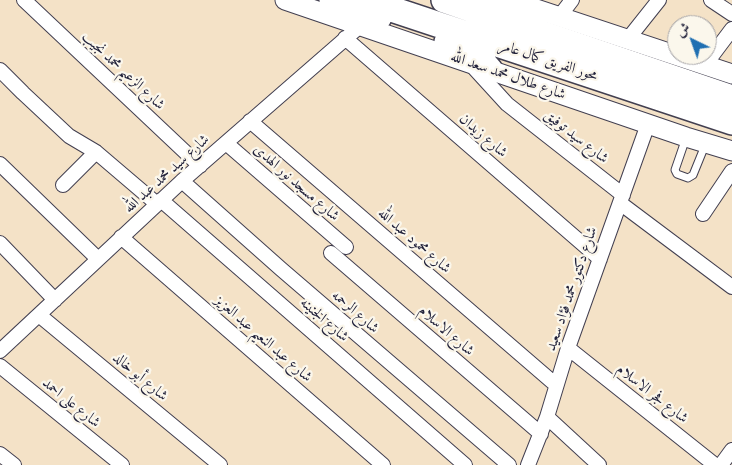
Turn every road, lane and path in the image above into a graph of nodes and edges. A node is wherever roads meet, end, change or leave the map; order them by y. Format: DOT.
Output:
graph roads {
  1 [pos="24,0"];
  2 [pos="285,0"];
  3 [pos="332,0"];
  4 [pos="364,0"];
  5 [pos="444,0"];
  6 [pos="572,0"];
  7 [pos="658,0"];
  8 [pos="711,0"];
  9 [pos="473,2"];
  10 [pos="514,2"];
  11 [pos="732,14"];
  12 [pos="559,17"];
  13 [pos="732,29"];
  14 [pos="353,32"];
  15 [pos="628,39"];
  16 [pos="717,49"];
  17 [pos="667,52"];
  18 [pos="472,59"];
  19 [pos="705,65"];
  20 [pos="0,70"];
  21 [pos="732,74"];
  22 [pos="732,98"];
  23 [pos="250,122"];
  24 [pos="732,122"];
  25 [pos="648,124"];
  26 [pos="686,137"];
  27 [pos="226,143"];
  28 [pos="706,143"];
  29 [pos="732,151"];
  30 [pos="96,152"];
  31 [pos="0,164"];
  32 [pos="200,166"];
  33 [pos="732,171"];
  34 [pos="182,180"];
  35 [pos="63,185"];
  36 [pos="622,199"];
  37 [pos="159,202"];
  38 [pos="703,214"];
  39 [pos="121,237"];
  40 [pos="0,243"];
  41 [pos="346,247"];
  42 [pos="331,253"];
  43 [pos="98,259"];
  44 [pos="600,259"];
  45 [pos="732,287"];
  46 [pos="55,300"];
  47 [pos="39,315"];
  48 [pos="3,342"];
  49 [pos="568,348"];
  50 [pos="0,366"];
  51 [pos="556,385"];
  52 [pos="547,417"];
  53 [pos="541,434"];
  54 [pos="732,450"];
  55 [pos="0,454"];
  56 [pos="14,465"];
  57 [pos="122,465"];
  58 [pos="220,465"];
  59 [pos="383,465"];
  60 [pos="465,465"];
  61 [pos="509,465"];
  62 [pos="528,465"];
  63 [pos="599,465"];
  64 [pos="715,465"];
  65 [pos="721,465"];
  1 -- 32 [label="street, شارع الزعيم محمد نجيب"];
  2 -- 14 [label="main road, شارع طلال محمد سعد الله"];
  3 -- 18 [label="highway"];
  4 -- 24 [label="highway, محور الفريق كمال عامر"];
  5 -- 22 [label="highway, محور الفريق كمال عامر"];
  6 -- 12 [label="street"];
  7 -- 15 [label="street"];
  8 -- 11 [label="street"];
  9 -- 10 [label="highway"];
  10 -- 12 [label="main road"];
  12 -- 15 [label="main road"];
  13 -- 16 [label="street"];
  14 -- 18 [label="main road, شارع طلال محمد سعد الله"];
  14 -- 23 [label="street, شارع سيد محمد عبد الله"];
  14 -- 44 [label="street, شارع زيدان"];
  15 -- 17 [label="main road"];
  18 -- 25 [label="main road, شارع طلال محمد سعد الله"];
  18 -- 36 [label="street, شارع سيد توفيق"];
  19 -- 21 [label="main road"];
  20 -- 30 [label="street, شارع الجنينه"];
  23 -- 27 [label="street, شارع سيد محمد عبد الله"];
  23 -- 51 [label="street, شارع محمود عبد الله"];
  25 -- 26 [label="main road, شارع طلال محمد سعد الله"];
  25 -- 36 [label="street, شارع دكتور محمد فؤاد سعيد"];
  26 -- 28 [label="main road, شارع طلال محمد سعد الله"];
  26 -- 28 [label="lane"];
  27 -- 32 [label="street, شارع سيد محمد عبد الله"];
  27 -- 41 [label="street, شارع مسجد نور الهدى"];
  28 -- 29 [label="main road, شارع طلال محمد سعد الله"];
  30 -- 35 [label="street"];
  30 -- 37 [label="street, شارع الجنينه"];
  31 -- 43 [label="street"];
  32 -- 34 [label="street, شارع سيد محمد عبد الله"];
  33 -- 38 [label="street"];
  34 -- 37 [label="street, شارع سيد محمد عبد الله"];
  34 -- 61 [label="street, شارع الرحمه"];
  36 -- 44 [label="street, شارع دكتور محمد فؤاد سعيد"];
  36 -- 45 [label="street, شارع سيد توفيق"];
  37 -- 39 [label="street, شارع سيد محمد عبد الله"];
  37 -- 60 [label="street, شارع الجنينه"];
  39 -- 43 [label="street, شارع سيد محمد عبد الله"];
  39 -- 59 [label="street, شارع عبد النعيم عبد العزيز"];
  40 -- 46 [label="street"];
  42 -- 53 [label="street, شارع الاسلام"];
  43 -- 46 [label="street, شارع سيد محمد عبد الله"];
  44 -- 49 [label="street, شارع دكتور محمد فؤاد سعيد"];
  46 -- 47 [label="street, شارع سيد محمد عبد الله"];
  47 -- 48 [label="street, شارع سيد محمد عبد الله"];
  47 -- 58 [label="street, شارع أبو خالد"];
  49 -- 51 [label="street, شارع دكتور محمد فؤاد سعيد"];
  49 -- 64 [label="street, شارع فجر الاسلام"];
  50 -- 57 [label="street, شارع على احمد"];
  51 -- 52 [label="street, شارع دكتور محمد فؤاد سعيد"];
  52 -- 53 [label="street, شارع دكتور محمد فؤاد سعيد"];
  52 -- 63 [label="street"];
  53 -- 62 [label="street, شارع دكتور محمد فؤاد سعيد"];
  54 -- 65 [label="street"];
  55 -- 56 [label="street"];
}
